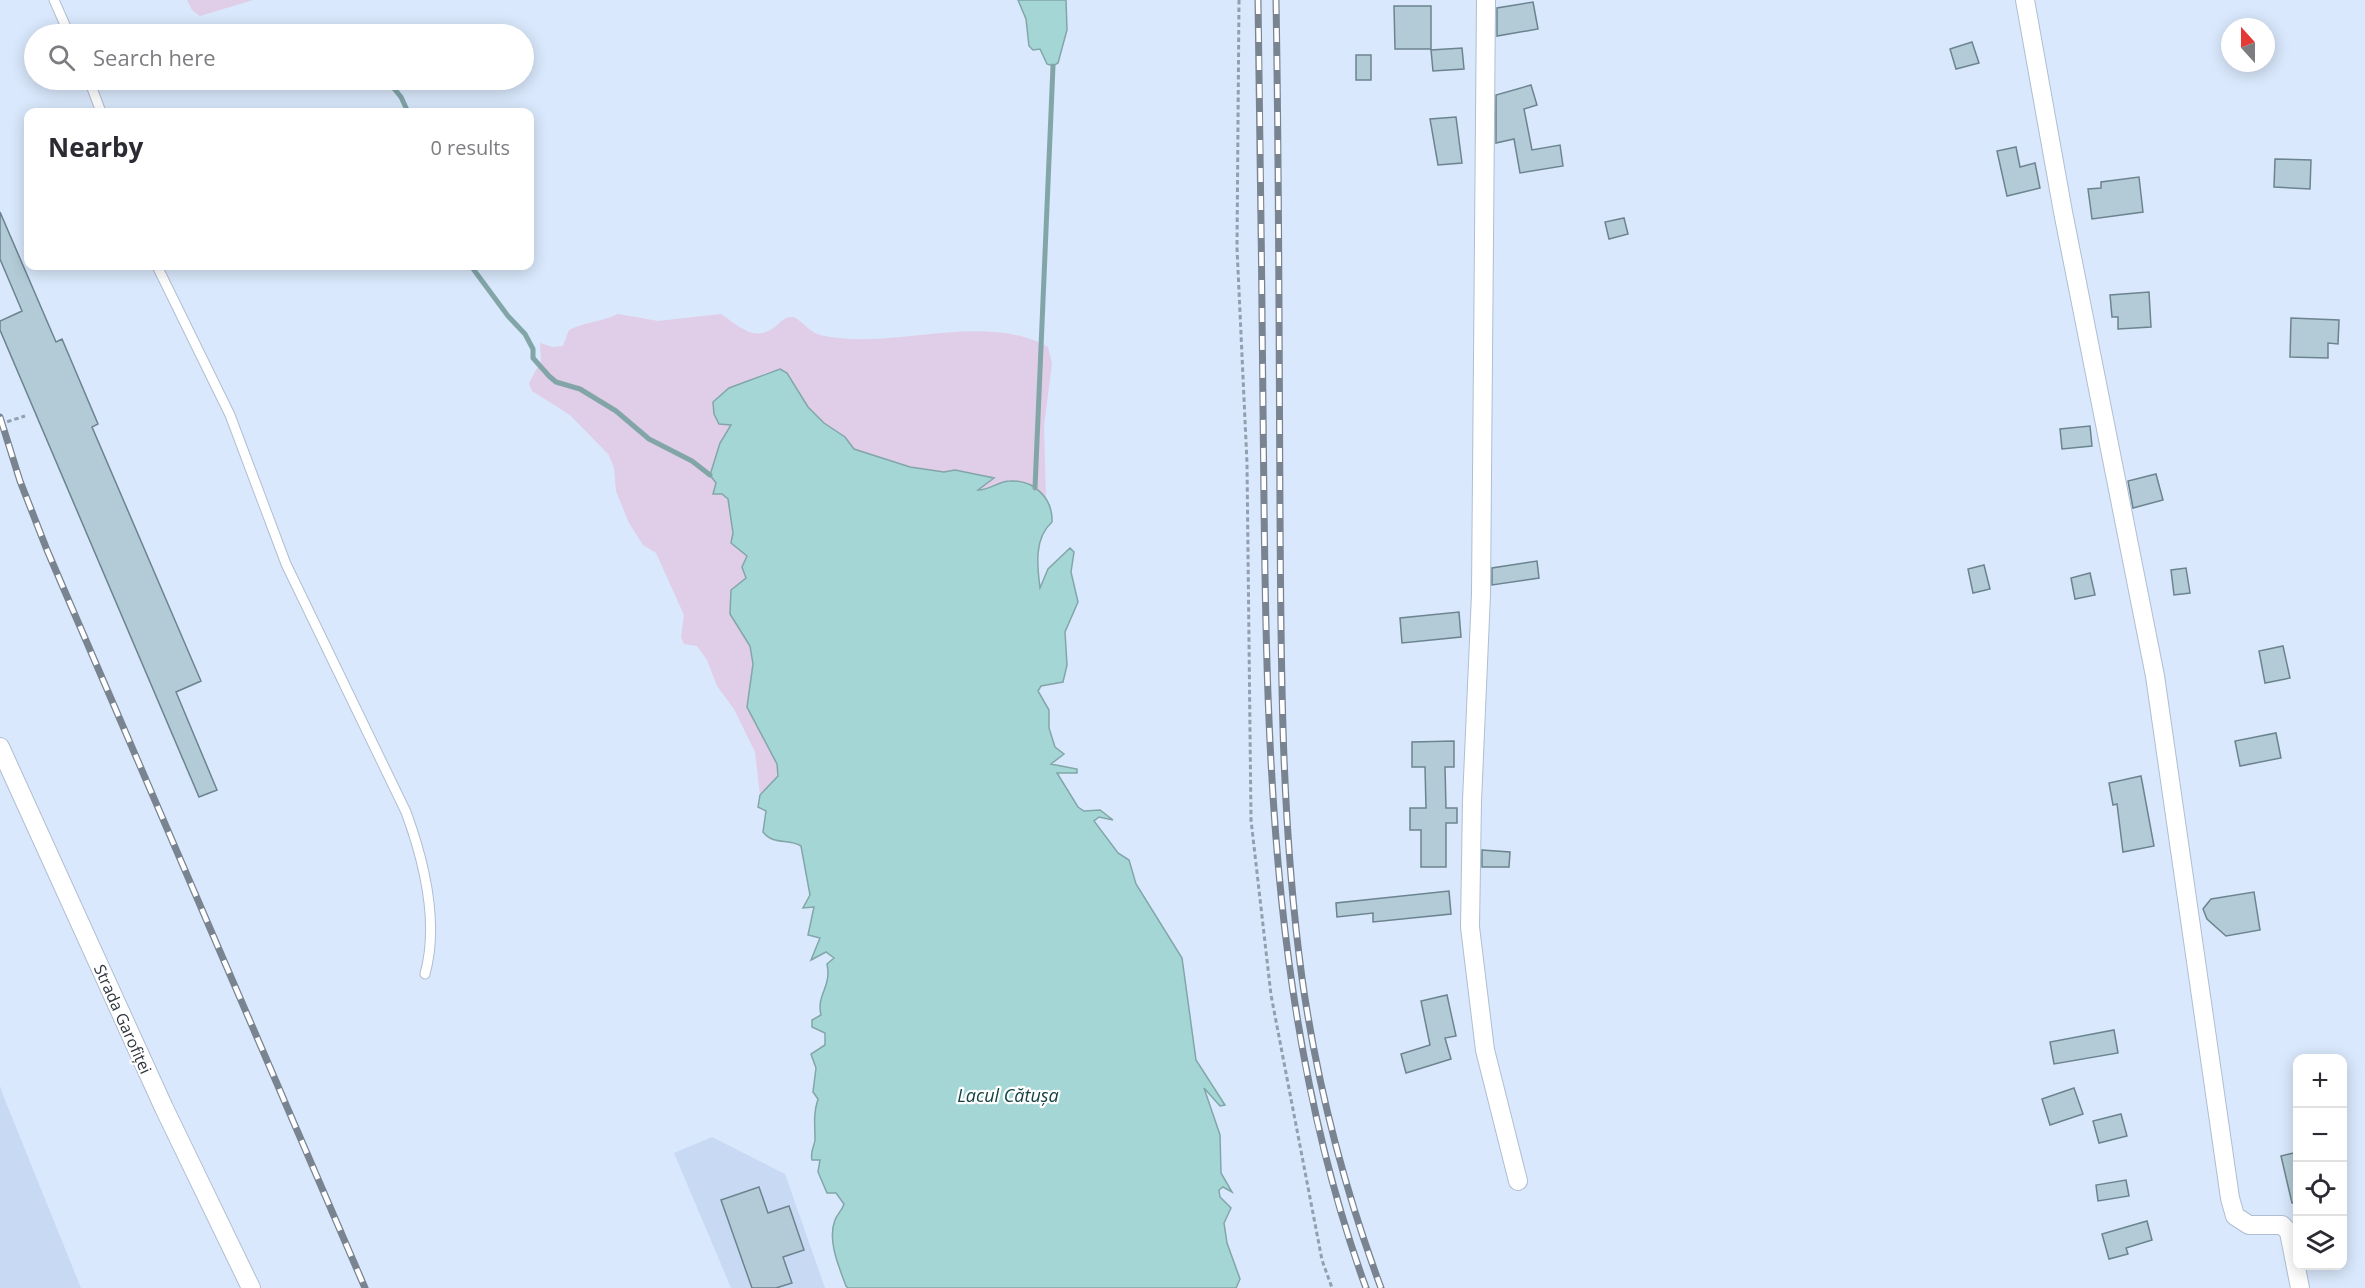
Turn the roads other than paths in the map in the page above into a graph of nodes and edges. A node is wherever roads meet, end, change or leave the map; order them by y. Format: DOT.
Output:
graph roads {
  1 [pos="54,0"];
  2 [pos="1486,0"];
  3 [pos="2025,0"];
  4 [pos="65,24"];
  5 [pos="93,90"];
  6 [pos="100,108"];
  7 [pos="159,270"];
  8 [pos="0,747"];
  9 [pos="425,974"];
  10 [pos="1518,1181"];
  11 [pos="251,1288"];
  12 [pos="2300,1288"];
  1 -- 4 [label="lane"];
  2 -- 10 [label="street"];
  3 -- 12 [label="street"];
  5 -- 6 [label="lane"];
  7 -- 9 [label="lane"];
  8 -- 11 [label="street, Strada Garofiței"];
}
